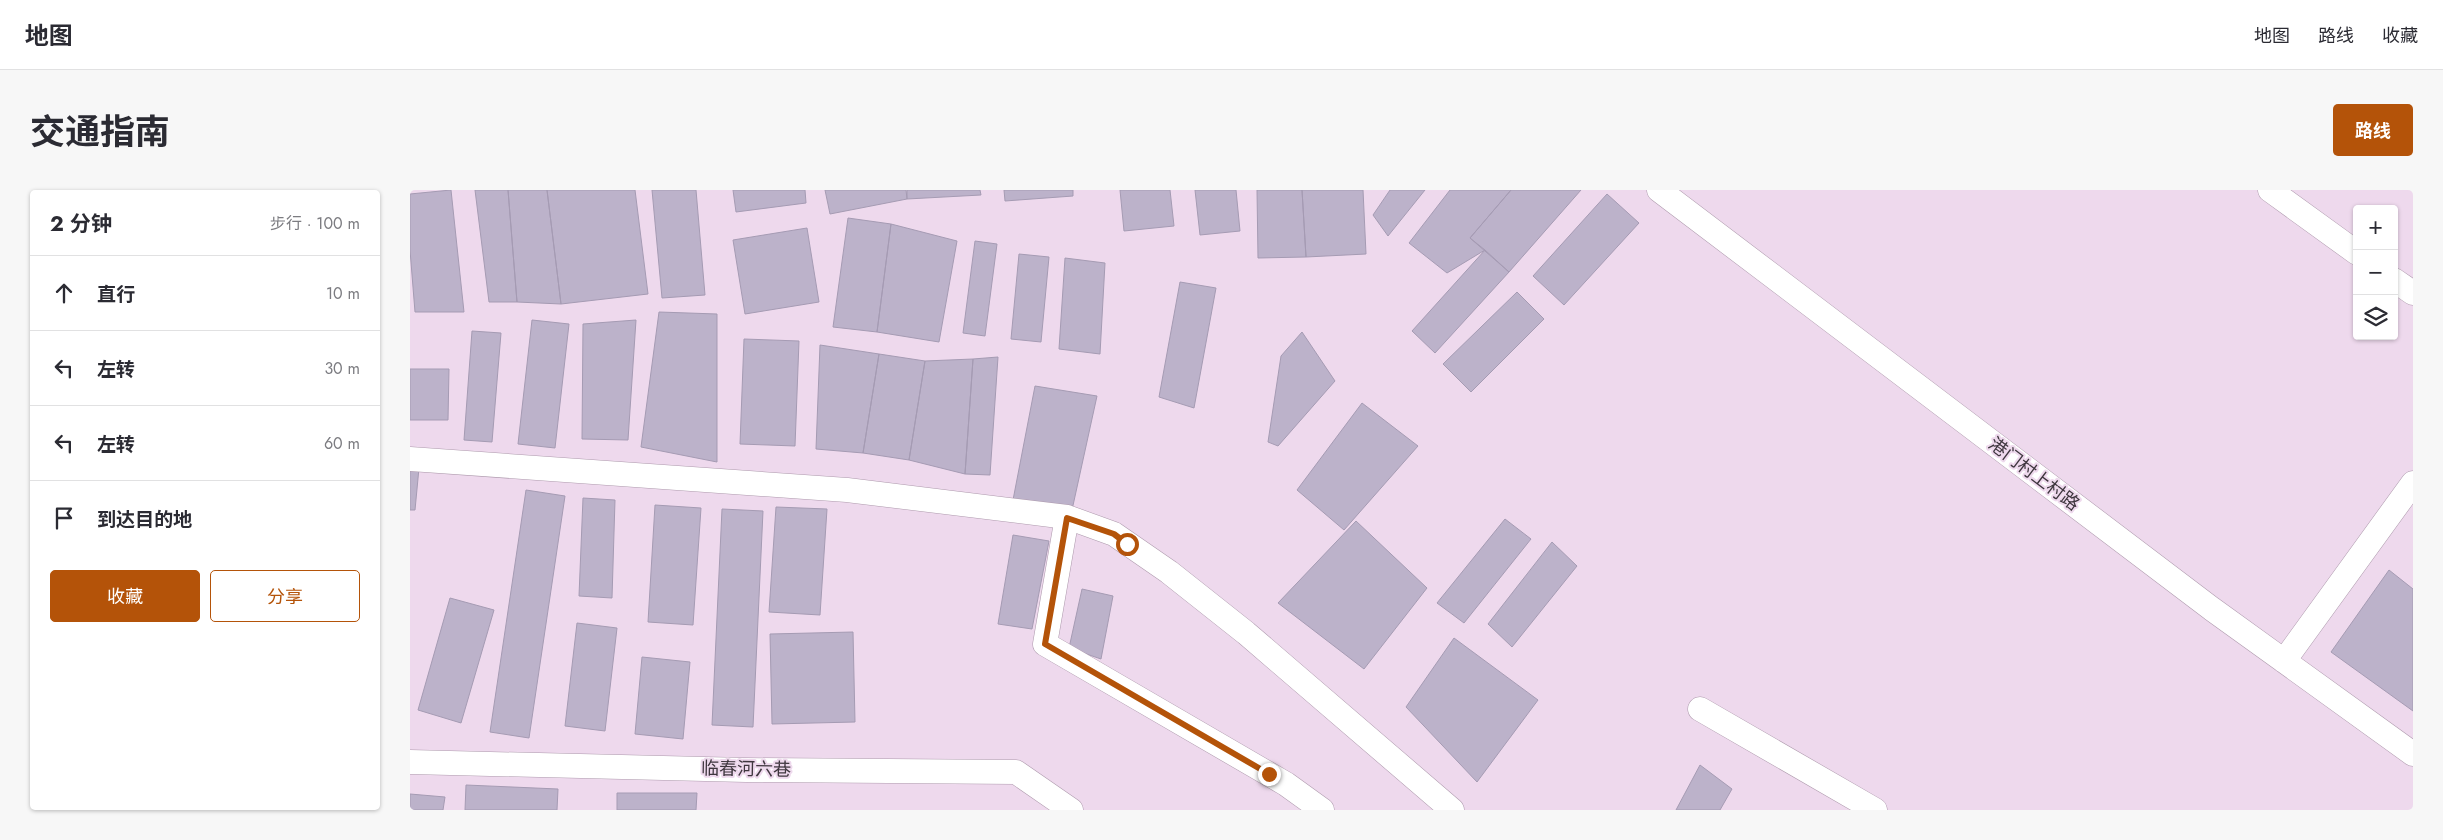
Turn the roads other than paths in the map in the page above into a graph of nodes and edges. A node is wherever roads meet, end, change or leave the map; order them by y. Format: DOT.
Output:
graph roads {
  1 [pos="1659,190"];
  2 [pos="2270,190"];
  3 [pos="2354,250"];
  4 [pos="2398,283"];
  5 [pos="2413,293"];
  6 [pos="410,459"];
  7 [pos="2413,483"];
  8 [pos="1067,518"];
  9 [pos="2284,661"];
  10 [pos="1700,709"];
  11 [pos="2413,754"];
  12 [pos="410,762"];
  13 [pos="1071,810"];
  14 [pos="1322,810"];
  15 [pos="1452,810"];
  16 [pos="1876,810"];
  1 -- 9 [label="street, 港门村上村路"];
  2 -- 3 [label="street"];
  4 -- 5 [label="street"];
  6 -- 8 [label="street"];
  7 -- 9 [label="street"];
  8 -- 14 [label="street"];
  8 -- 15 [label="street"];
  9 -- 11 [label="street, 港门村上村路"];
  10 -- 16 [label="street"];
  12 -- 13 [label="street, 临春河六巷"];
}
